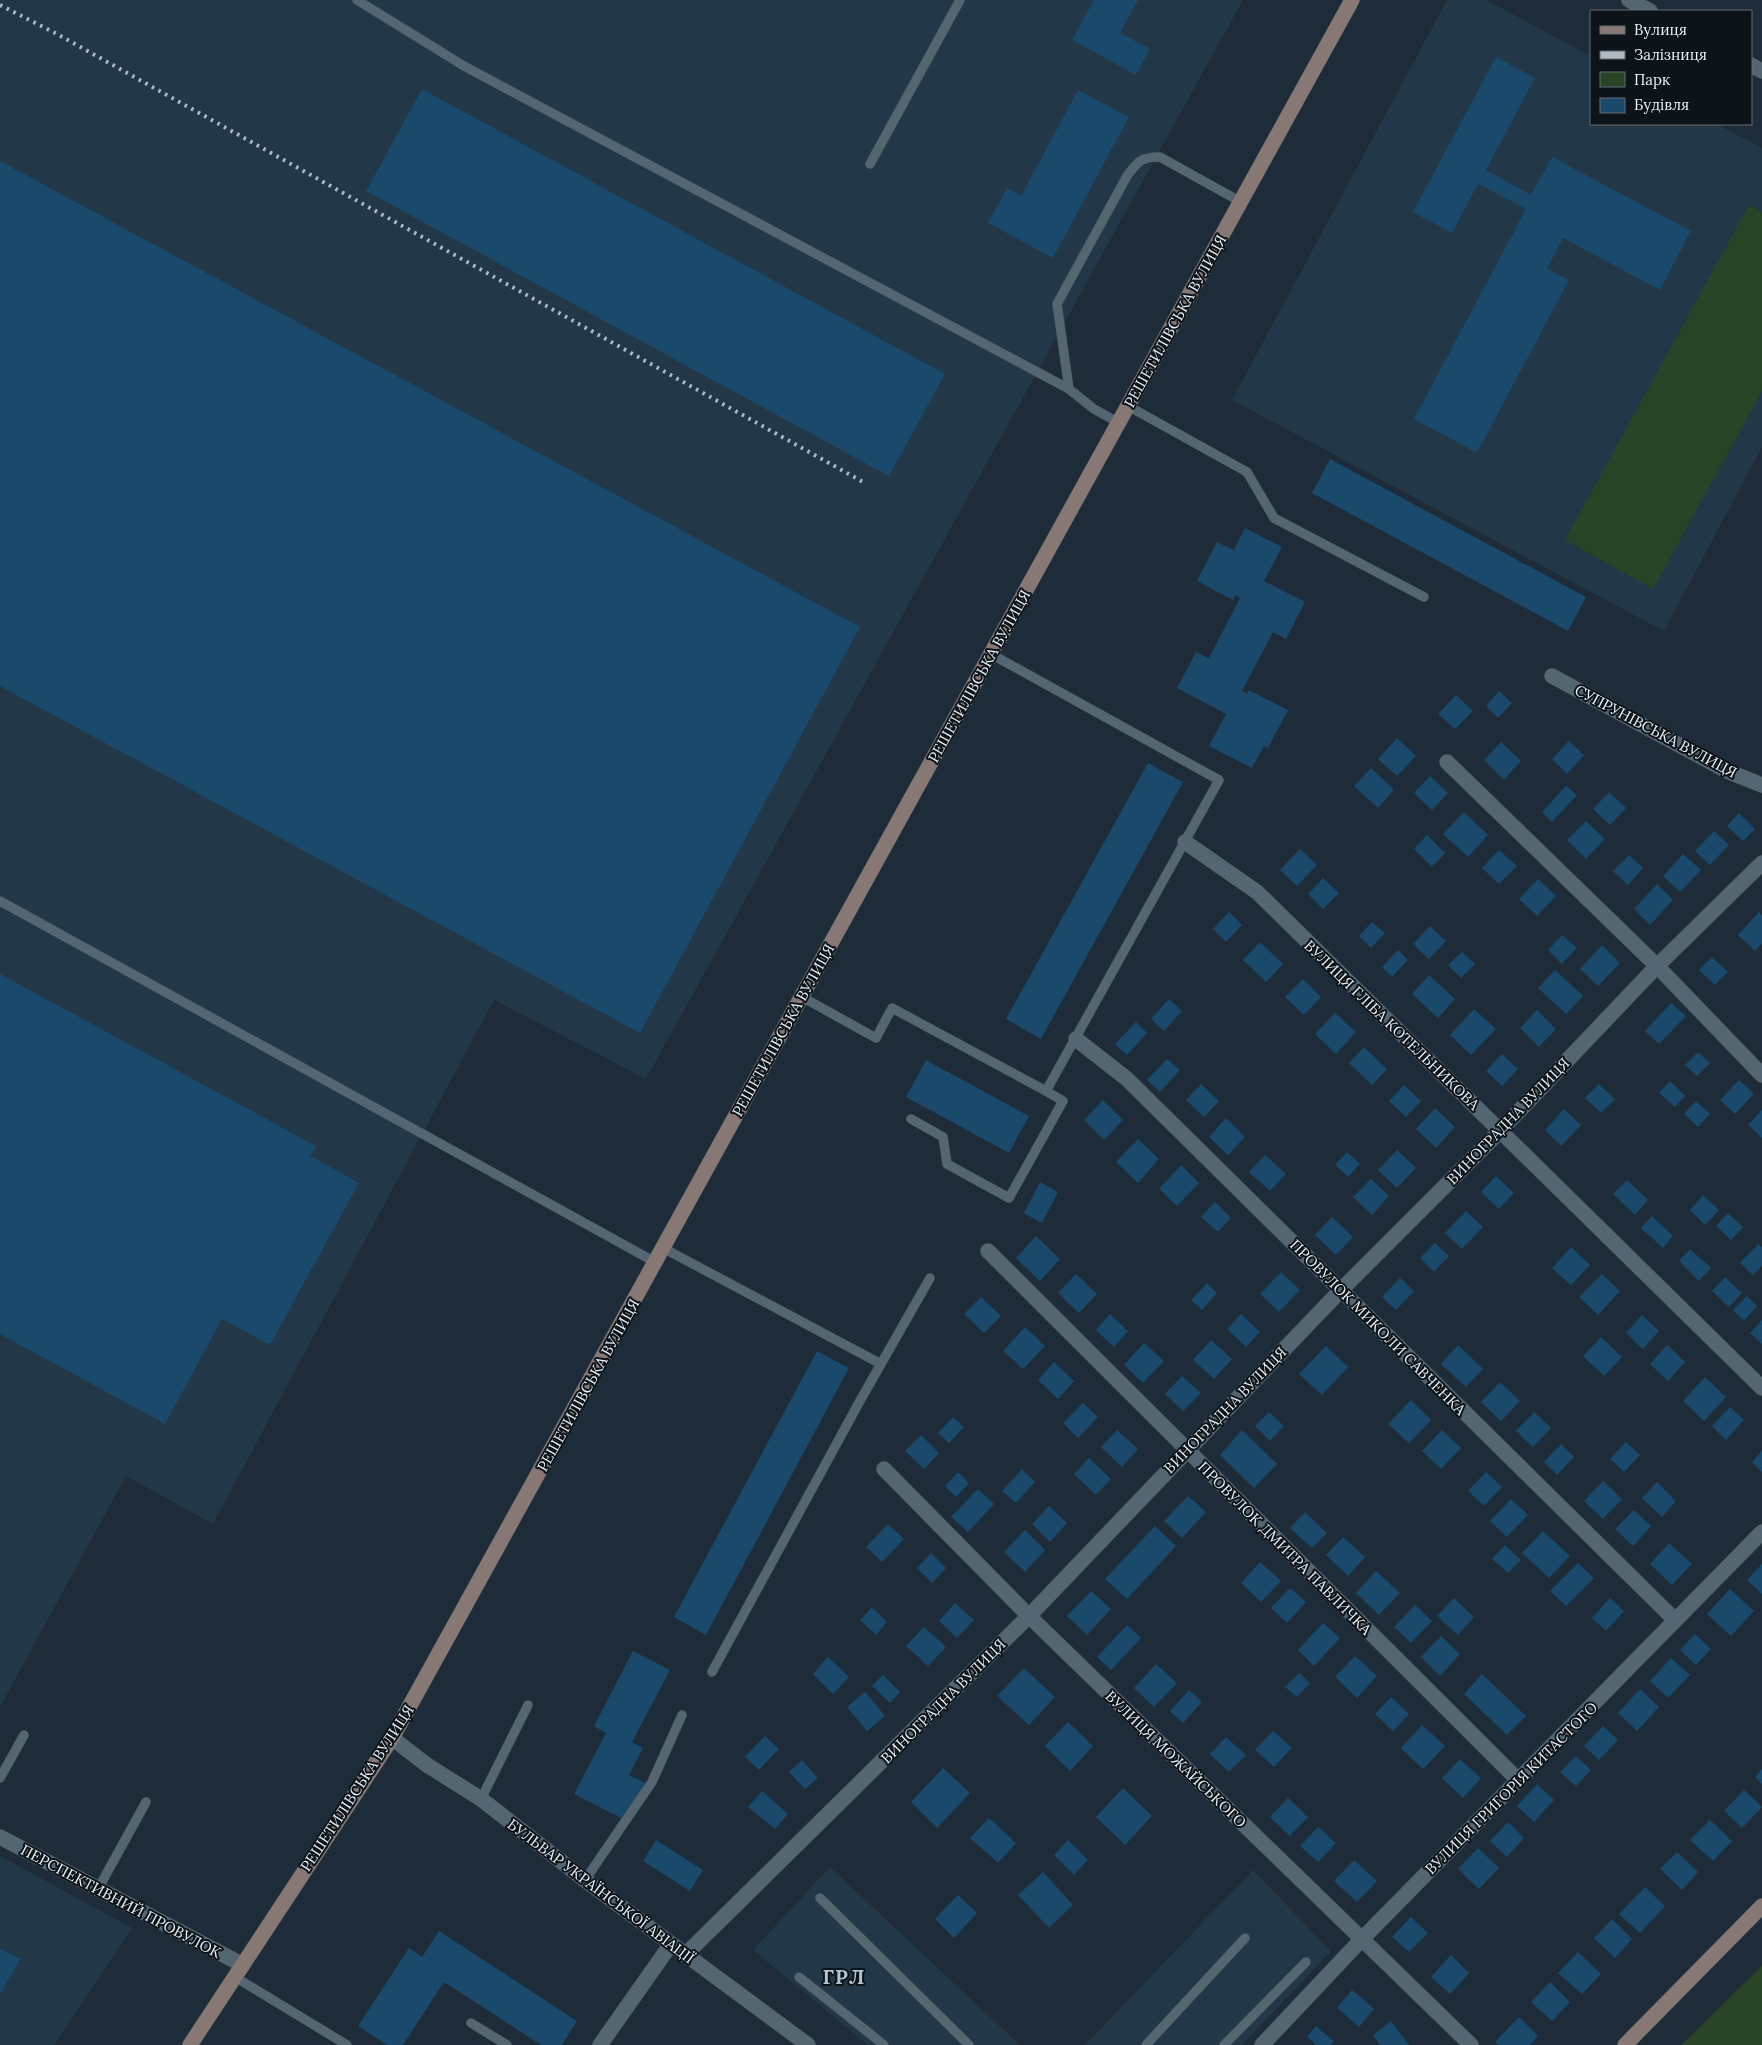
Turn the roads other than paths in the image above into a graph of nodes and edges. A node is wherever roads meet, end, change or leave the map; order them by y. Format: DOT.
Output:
graph roads {
  1 [pos="357,0"];
  2 [pos="960,0"];
  3 [pos="1352,0"];
  4 [pos="1629,0"];
  5 [pos="1648,10"];
  6 [pos="870,164"];
  7 [pos="1241,202"];
  8 [pos="1069,389"];
  9 [pos="1128,406"];
  10 [pos="1119,423"];
  11 [pos="1424,597"];
  12 [pos="991,654"];
  13 [pos="1552,676"];
  14 [pos="1447,762"];
  15 [pos="1762,785"];
  16 [pos="1185,842"];
  17 [pos="1762,863"];
  18 [pos="0,901"];
  19 [pos="1657,966"];
  20 [pos="802,997"];
  21 [pos="1076,1039"];
  22 [pos="1762,1075"];
  23 [pos="1046,1091"];
  24 [pos="911,1119"];
  25 [pos="1500,1131"];
  26 [pos="663,1248"];
  27 [pos="988,1251"];
  28 [pos="655,1262"];
  29 [pos="930,1278"];
  30 [pos="1340,1290"];
  31 [pos="881,1364"];
  32 [pos="1762,1388"];
  33 [pos="1187,1450"];
  34 [pos="884,1469"];
  35 [pos="1762,1532"];
  36 [pos="1028,1616"];
  37 [pos="1675,1620"];
  38 [pos="712,1672"];
  39 [pos="528,1705"];
  40 [pos="682,1715"];
  41 [pos="24,1735"];
  42 [pos="392,1738"];
  43 [pos="0,1778"];
  44 [pos="1518,1780"];
  45 [pos="481,1799"];
  46 [pos="146,1802"];
  47 [pos="0,1837"];
  48 [pos="585,1880"];
  49 [pos="98,1889"];
  50 [pos="820,1898"];
  51 [pos="1762,1906"];
  52 [pos="1245,1938"];
  53 [pos="1362,1939"];
  54 [pos="671,1944"];
  55 [pos="685,1955"];
  56 [pos="1306,1962"];
  57 [pos="239,1971"];
  58 [pos="799,1977"];
  59 [pos="471,2023"];
  60 [pos="190,2045"];
  61 [pos="347,2045"];
  62 [pos="507,2045"];
  63 [pos="600,2045"];
  64 [pos="808,2045"];
  65 [pos="884,2045"];
  66 [pos="969,2045"];
  67 [pos="1146,2045"];
  68 [pos="1224,2045"];
  69 [pos="1262,2045"];
  70 [pos="1472,2045"];
  71 [pos="1625,2045"];
  1 -- 8 [label="lane"];
  2 -- 6 [label="lane"];
  3 -- 7 [label="street, РЕШЕТИЛІВСЬКА ВУЛИЦЯ"];
  4 -- 5 [label="street"];
  7 -- 8 [label="lane"];
  7 -- 9 [label="street, РЕШЕТИЛІВСЬКА ВУЛИЦЯ"];
  8 -- 10 [label="lane"];
  9 -- 10 [label="street, РЕШЕТИЛІВСЬКА ВУЛИЦЯ"];
  9 -- 11 [label="lane"];
  10 -- 12 [label="street, РЕШЕТИЛІВСЬКА ВУЛИЦЯ"];
  12 -- 16 [label="lane"];
  12 -- 20 [label="street, РЕШЕТИЛІВСЬКА ВУЛИЦЯ"];
  13 -- 15 [label="street, СУПРУНІВСЬКА ВУЛИЦЯ"];
  14 -- 19 [label="street"];
  16 -- 21 [label="lane"];
  16 -- 25 [label="street, ВУЛИЦЯ ГЛІБА КОТЕЛЬНИКОВА"];
  17 -- 19 [label="street, ВИНОГРАДНА ВУЛИЦЯ"];
  18 -- 28 [label="lane"];
  19 -- 22 [label="street"];
  19 -- 25 [label="street, ВИНОГРАДНА ВУЛИЦЯ"];
  20 -- 23 [label="lane"];
  20 -- 26 [label="street, РЕШЕТИЛІВСЬКА ВУЛИЦЯ"];
  21 -- 23 [label="lane"];
  21 -- 30 [label="street, ПРОВУЛОК МИКОЛИ САВЧЕНКА"];
  23 -- 24 [label="lane"];
  25 -- 30 [label="street, ВИНОГРАДНА ВУЛИЦЯ"];
  25 -- 32 [label="street, ВУЛИЦЯ ГЛІБА КОТЕЛЬНИКОВА"];
  26 -- 28 [label="street, РЕШЕТИЛІВСЬКА ВУЛИЦЯ"];
  26 -- 31 [label="lane"];
  27 -- 33 [label="street, ПРОВУЛОК ДМИТРА ПАВЛИЧКА"];
  28 -- 42 [label="street, РЕШЕТИЛІВСЬКА ВУЛИЦЯ"];
  29 -- 31 [label="lane"];
  30 -- 33 [label="street, ВИНОГРАДНА ВУЛИЦЯ"];
  30 -- 37 [label="street, ПРОВУЛОК МИКОЛИ САВЧЕНКА"];
  31 -- 38 [label="lane"];
  33 -- 36 [label="street, ВИНОГРАДНА ВУЛИЦЯ"];
  33 -- 44 [label="street, ПРОВУЛОК ДМИТРА ПАВЛИЧКА"];
  34 -- 36 [label="street, ВУЛИЦЯ МОЖАЙСЬКОГО"];
  35 -- 37 [label="street, ВУЛИЦЯ ГРИГОРІЯ КИТАСТОГО"];
  36 -- 53 [label="street, ВУЛИЦЯ МОЖАЙСЬКОГО"];
  36 -- 55 [label="street, ВИНОГРАДНА ВУЛИЦЯ"];
  37 -- 44 [label="street, ВУЛИЦЯ ГРИГОРІЯ КИТАСТОГО"];
  39 -- 45 [label="lane"];
  40 -- 48 [label="lane"];
  41 -- 43 [label="lane"];
  42 -- 45 [label="street, БУЛЬВАР УКРАЇНСЬКОЇ АВІАЦІЇ"];
  42 -- 57 [label="street, РЕШЕТИЛІВСЬКА ВУЛИЦЯ"];
  44 -- 53 [label="street, ВУЛИЦЯ ГРИГОРІЯ КИТАСТОГО"];
  45 -- 48 [label="street, БУЛЬВАР УКРАЇНСЬКОЇ АВІАЦІЇ"];
  46 -- 49 [label="lane"];
  47 -- 49 [label="street, ПЕРСПЕКТИВНИЙ ПРОВУЛОК"];
  48 -- 54 [label="street, БУЛЬВАР УКРАЇНСЬКОЇ АВІАЦІЇ"];
  49 -- 57 [label="street, ПЕРСПЕКТИВНИЙ ПРОВУЛОК"];
  50 -- 66 [label="lane"];
  51 -- 71 [label="street"];
  52 -- 67 [label="lane"];
  53 -- 69 [label="street, ВУЛИЦЯ ГРИГОРІЯ КИТАСТОГО"];
  53 -- 70 [label="street, ВУЛИЦЯ МОЖАЙСЬКОГО"];
  54 -- 55 [label="street, БУЛЬВАР УКРАЇНСЬКОЇ АВІАЦІЇ"];
  54 -- 63 [label="street"];
  55 -- 64 [label="street, БУЛЬВАР УКРАЇНСЬКОЇ АВІАЦІЇ"];
  56 -- 68 [label="lane"];
  57 -- 60 [label="street, РЕШЕТИЛІВСЬКА ВУЛИЦЯ"];
  57 -- 61 [label="lane"];
  58 -- 65 [label="lane"];
  59 -- 62 [label="lane"];
}
